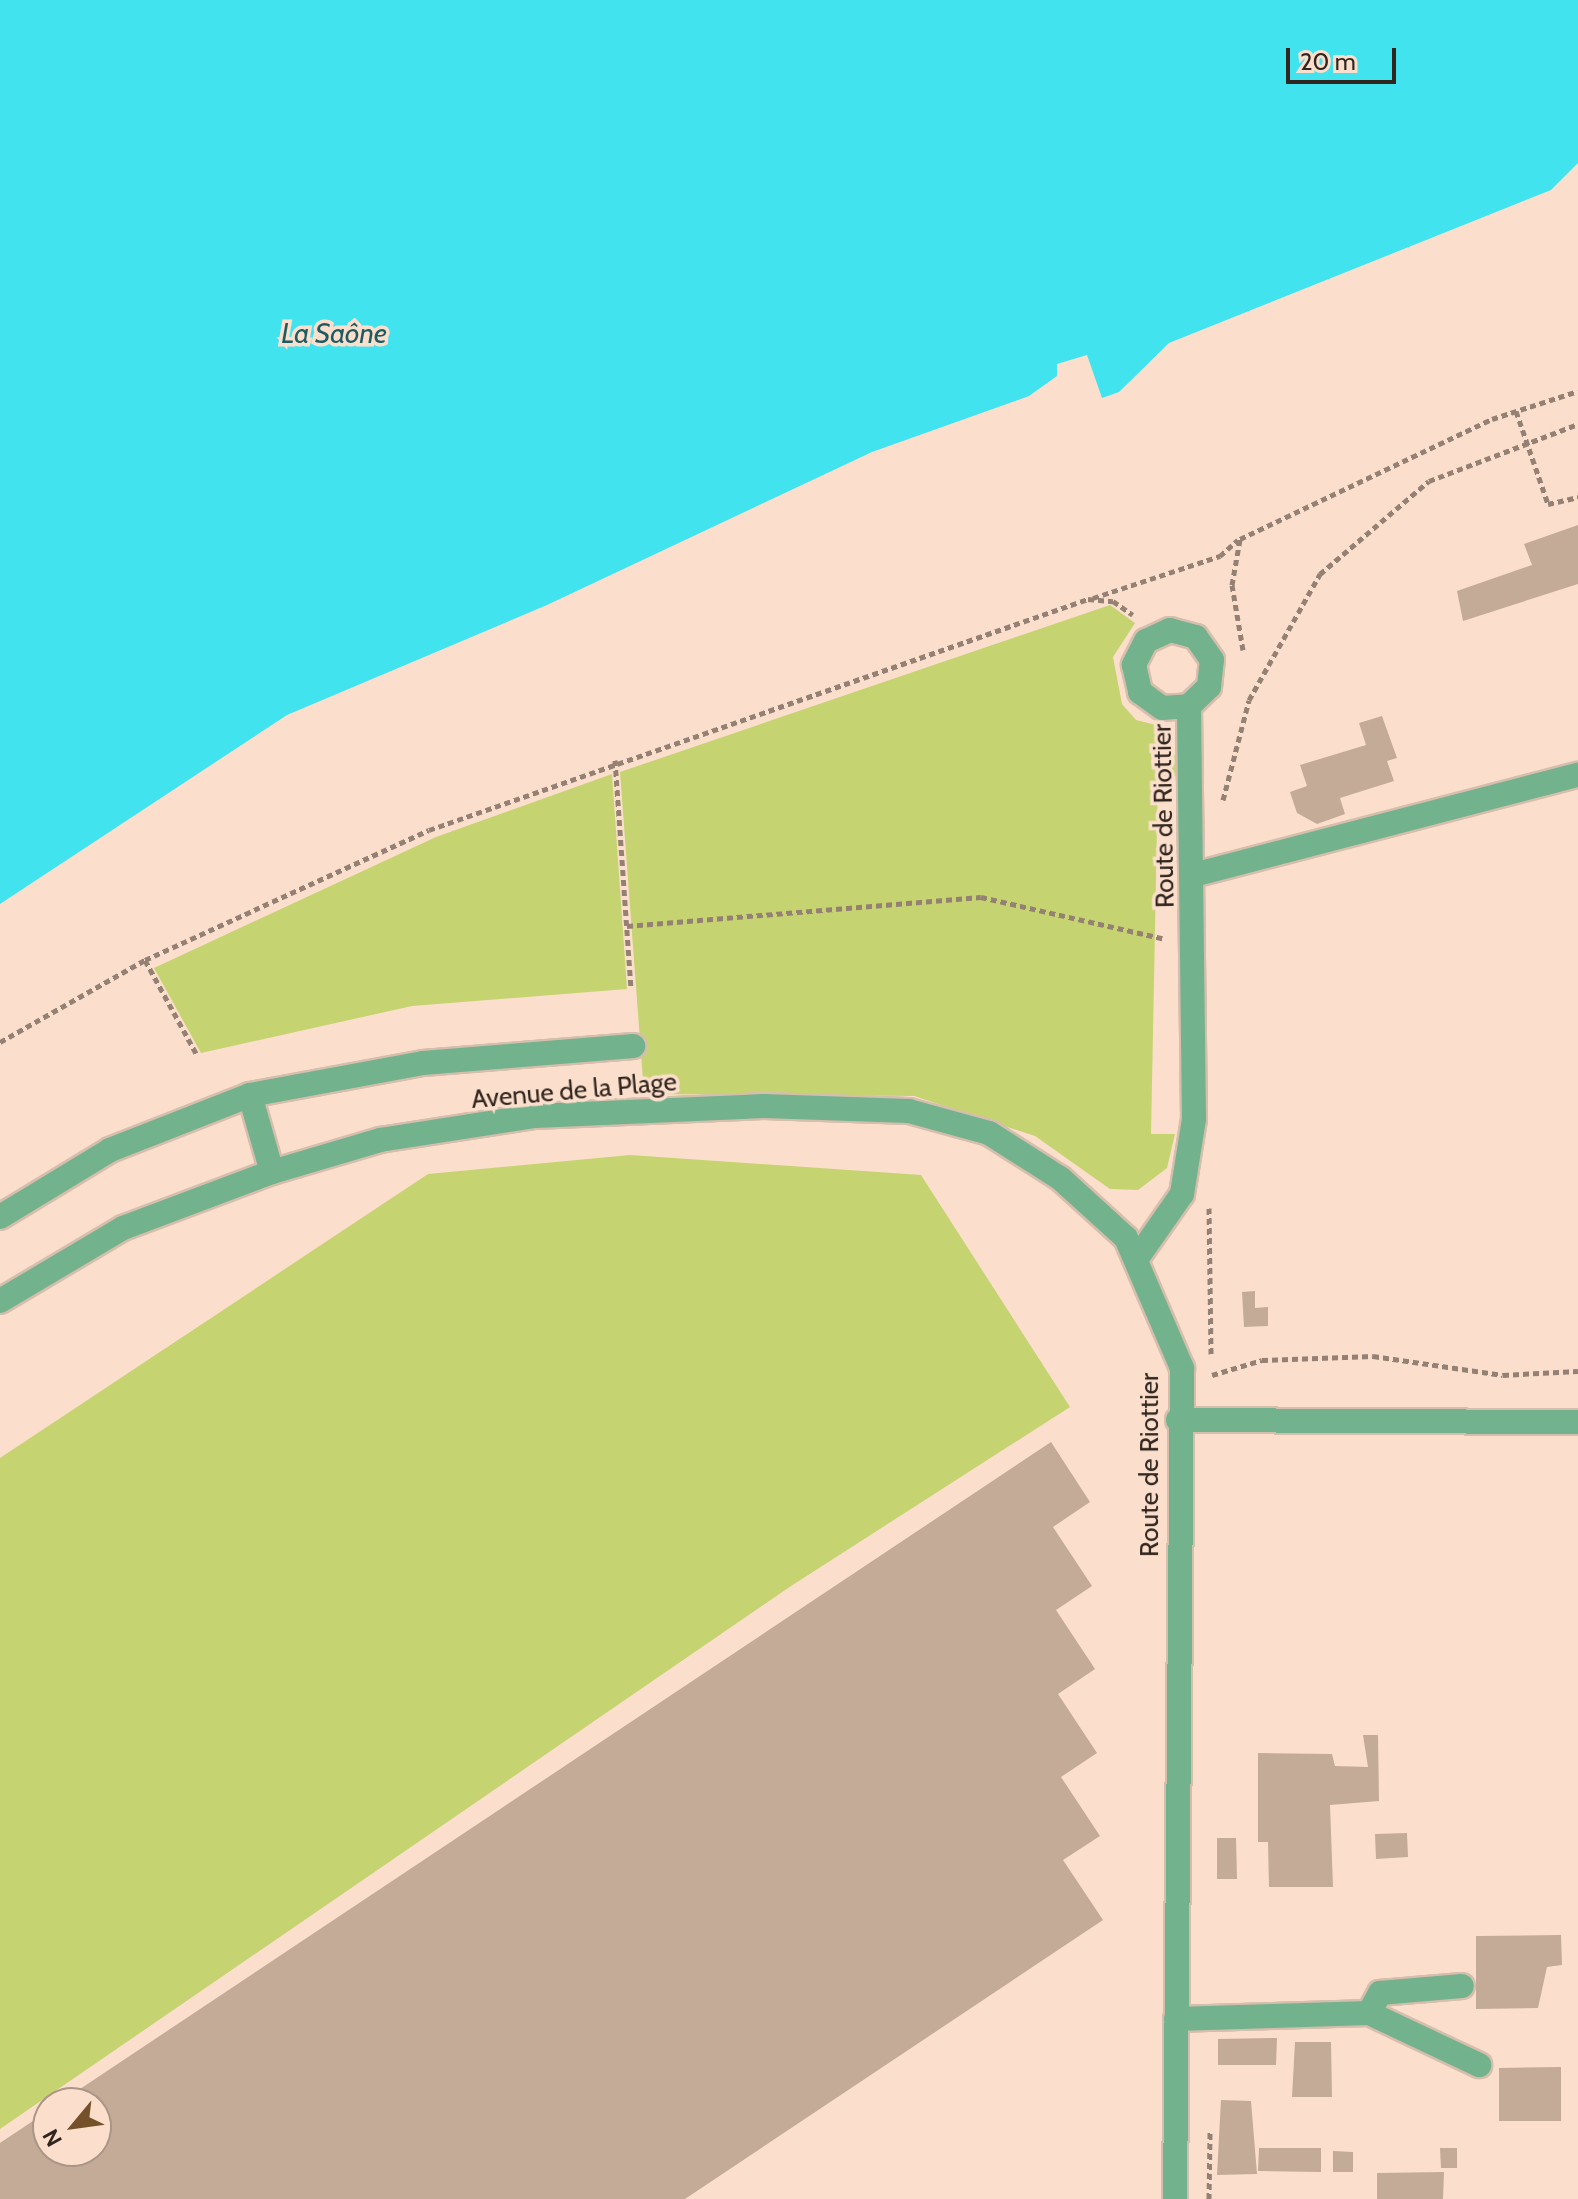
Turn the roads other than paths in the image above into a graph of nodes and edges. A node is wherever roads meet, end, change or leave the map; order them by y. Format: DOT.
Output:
graph roads {
  1 [pos="1189,706"];
  2 [pos="1578,775"];
  3 [pos="1193,875"];
  4 [pos="633,1046"];
  5 [pos="250,1095"];
  6 [pos="272,1172"];
  7 [pos="0,1217"];
  8 [pos="1138,1257"];
  9 [pos="0,1301"];
  10 [pos="1178,1420"];
  11 [pos="1578,1422"];
  12 [pos="1462,1986"];
  13 [pos="1369,2013"];
  14 [pos="1176,2019"];
  15 [pos="1479,2065"];
  16 [pos="1175,2199"];
  1 -- 1 [label="street, Route de Riottier"];
  1 -- 3 [label="street, Route de Riottier"];
  2 -- 3 [label="street"];
  3 -- 8 [label="street, Route de Riottier"];
  4 -- 5 [label="street"];
  5 -- 6 [label="street"];
  5 -- 7 [label="street"];
  6 -- 8 [label="street, Avenue de la Plage"];
  6 -- 9 [label="street, Avenue de la Plage"];
  8 -- 10 [label="street, Route de Riottier"];
  10 -- 11 [label="street"];
  10 -- 14 [label="street, Route de Riottier"];
  12 -- 13 [label="street"];
  13 -- 14 [label="street"];
  13 -- 15 [label="street"];
  14 -- 16 [label="street, Route de Riottier"];
}
